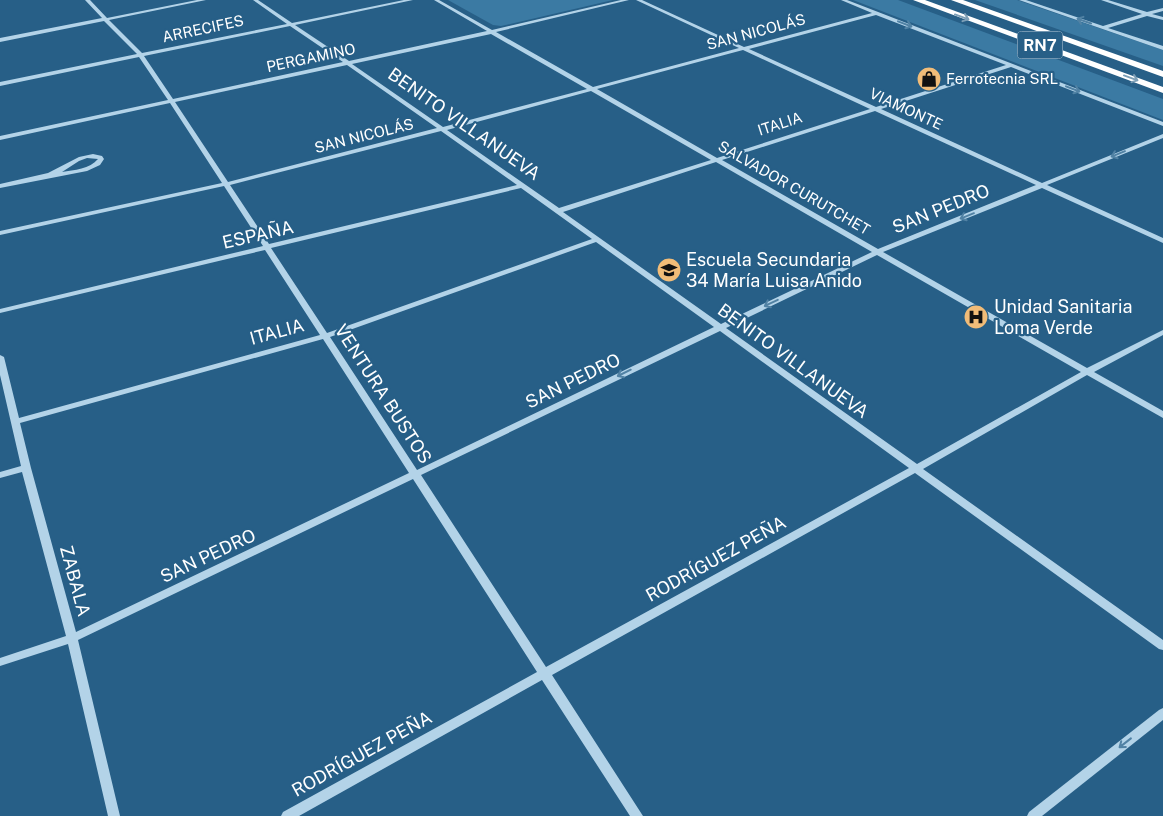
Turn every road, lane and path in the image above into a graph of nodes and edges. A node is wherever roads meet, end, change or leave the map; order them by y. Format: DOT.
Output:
graph roads {
  1 [pos="87,0"];
  2 [pos="204,0"];
  3 [pos="255,0"];
  4 [pos="411,0"];
  5 [pos="436,0"];
  6 [pos="627,0"];
  7 [pos="638,0"];
  8 [pos="843,0"];
  9 [pos="917,0"];
  10 [pos="955,0"];
  11 [pos="1021,0"];
  12 [pos="1103,0"];
  13 [pos="1163,9"];
  14 [pos="877,13"];
  15 [pos="1145,14"];
  16 [pos="107,19"];
  17 [pos="1163,20"];
  18 [pos="290,24"];
  19 [pos="1102,28"];
  20 [pos="492,32"];
  21 [pos="0,40"];
  22 [pos="743,48"];
  23 [pos="1163,48"];
  24 [pos="140,55"];
  25 [pos="348,63"];
  26 [pos="1012,65"];
  27 [pos="1163,74"];
  28 [pos="0,84"];
  29 [pos="593,89"];
  30 [pos="1163,90"];
  31 [pos="172,101"];
  32 [pos="876,109"];
  33 [pos="1163,124"];
  34 [pos="442,129"];
  35 [pos="1163,136"];
  36 [pos="0,138"];
  37 [pos="718,160"];
  38 [pos="45,176"];
  39 [pos="226,184"];
  40 [pos="1042,185"];
  41 [pos="0,186"];
  42 [pos="522,186"];
  43 [pos="558,211"];
  44 [pos="0,233"];
  45 [pos="598,239"];
  46 [pos="1163,241"];
  47 [pos="268,247"];
  48 [pos="878,252"];
  49 [pos="0,311"];
  50 [pos="719,327"];
  51 [pos="1163,332"];
  52 [pos="326,336"];
  53 [pos="0,357"];
  54 [pos="1087,372"];
  55 [pos="1163,415"];
  56 [pos="16,421"];
  57 [pos="26,468"];
  58 [pos="915,469"];
  59 [pos="0,475"];
  60 [pos="417,475"];
  61 [pos="72,638"];
  62 [pos="1163,646"];
  63 [pos="0,662"];
  64 [pos="544,673"];
  65 [pos="1163,713"];
  66 [pos="114,816"];
  67 [pos="286,816"];
  68 [pos="637,816"];
  69 [pos="1033,816"];
  1 -- 16 [label="street, VENTURA BUSTOS"];
  2 -- 16 [label="street"];
  3 -- 18 [label="street, BENITO VILLANUEVA"];
  4 -- 18 [label="street, ARRECIFES"];
  5 -- 20 [label="street, SALVADOR CURUTCHET"];
  6 -- 20 [label="street, PERGAMINO"];
  7 -- 22 [label="street, VIAMONTE"];
  8 -- 14 [label="street"];
  9 -- 30 [label="highway, RN7, one-way"];
  10 -- 27 [label="highway, RN7"];
  19 -- 11 [label="street, one-way"];
  12 -- 15 [label="street"];
  13 -- 15 [label="street"];
  14 -- 22 [label="street, SAN NICOLÁS"];
  14 -- 26 [label="street, one-way"];
  15 -- 17 [label="street"];
  15 -- 19 [label="street"];
  16 -- 21 [label="street"];
  16 -- 24 [label="street, VENTURA BUSTOS"];
  18 -- 24 [label="street, ARRECIFES"];
  18 -- 25 [label="street, BENITO VILLANUEVA"];
  19 -- 23 [label="street"];
  20 -- 25 [label="street, PERGAMINO"];
  20 -- 29 [label="street, SALVADOR CURUTCHET"];
  22 -- 29 [label="street, SAN NICOLÁS"];
  22 -- 32 [label="street, VIAMONTE"];
  24 -- 28 [label="street, ARRECIFES"];
  24 -- 31 [label="street, VENTURA BUSTOS"];
  25 -- 31 [label="street, PERGAMINO"];
  25 -- 34 [label="street, BENITO VILLANUEVA"];
  26 -- 32 [label="street, ITALIA"];
  26 -- 33 [label="street, one-way"];
  29 -- 34 [label="street, SAN NICOLÁS"];
  29 -- 37 [label="street, SALVADOR CURUTCHET"];
  31 -- 36 [label="street, PERGAMINO"];
  31 -- 39 [label="street, VENTURA BUSTOS"];
  32 -- 37 [label="street, ITALIA"];
  32 -- 40 [label="street, VIAMONTE"];
  34 -- 39 [label="street, SAN NICOLÁS"];
  34 -- 42 [label="street, BENITO VILLANUEVA"];
  35 -- 40 [label="street, SAN PEDRO, one-way"];
  37 -- 43 [label="street, ITALIA"];
  37 -- 48 [label="street, SALVADOR CURUTCHET"];
  38 -- 38 [label="street"];
  38 -- 41 [label="street"];
  39 -- 44 [label="street, SAN NICOLÁS"];
  39 -- 47 [label="street, VENTURA BUSTOS"];
  40 -- 46 [label="street, VIAMONTE"];
  40 -- 48 [label="street, SAN PEDRO, one-way"];
  42 -- 43 [label="street, BENITO VILLANUEVA"];
  42 -- 47 [label="street, ESPAÑA"];
  43 -- 45 [label="street, BENITO VILLANUEVA"];
  45 -- 50 [label="street, BENITO VILLANUEVA"];
  45 -- 52 [label="street, ITALIA"];
  47 -- 49 [label="street, ESPAÑA"];
  47 -- 52 [label="street, VENTURA BUSTOS"];
  48 -- 50 [label="street, SAN PEDRO, one-way"];
  48 -- 54 [label="street, SALVADOR CURUTCHET"];
  50 -- 58 [label="street, BENITO VILLANUEVA"];
  50 -- 60 [label="street, SAN PEDRO, one-way"];
  51 -- 54 [label="street, RODRÍGUEZ PEÑA"];
  52 -- 56 [label="street, ITALIA"];
  52 -- 60 [label="street, VENTURA BUSTOS"];
  53 -- 56 [label="street, ZABALA"];
  54 -- 55 [label="street, SALVADOR CURUTCHET"];
  54 -- 58 [label="street, RODRÍGUEZ PEÑA"];
  56 -- 57 [label="street, ZABALA"];
  57 -- 59 [label="street"];
  57 -- 61 [label="street, ZABALA"];
  58 -- 62 [label="street, BENITO VILLANUEVA"];
  58 -- 64 [label="street, RODRÍGUEZ PEÑA"];
  60 -- 61 [label="street, SAN PEDRO"];
  60 -- 64 [label="street, VENTURA BUSTOS"];
  61 -- 63 [label="street, SAN PEDRO"];
  61 -- 66 [label="street, ZABALA"];
  64 -- 67 [label="street, RODRÍGUEZ PEÑA"];
  64 -- 68 [label="street, VENTURA BUSTOS"];
  65 -- 69 [label="street, one-way"];
}
